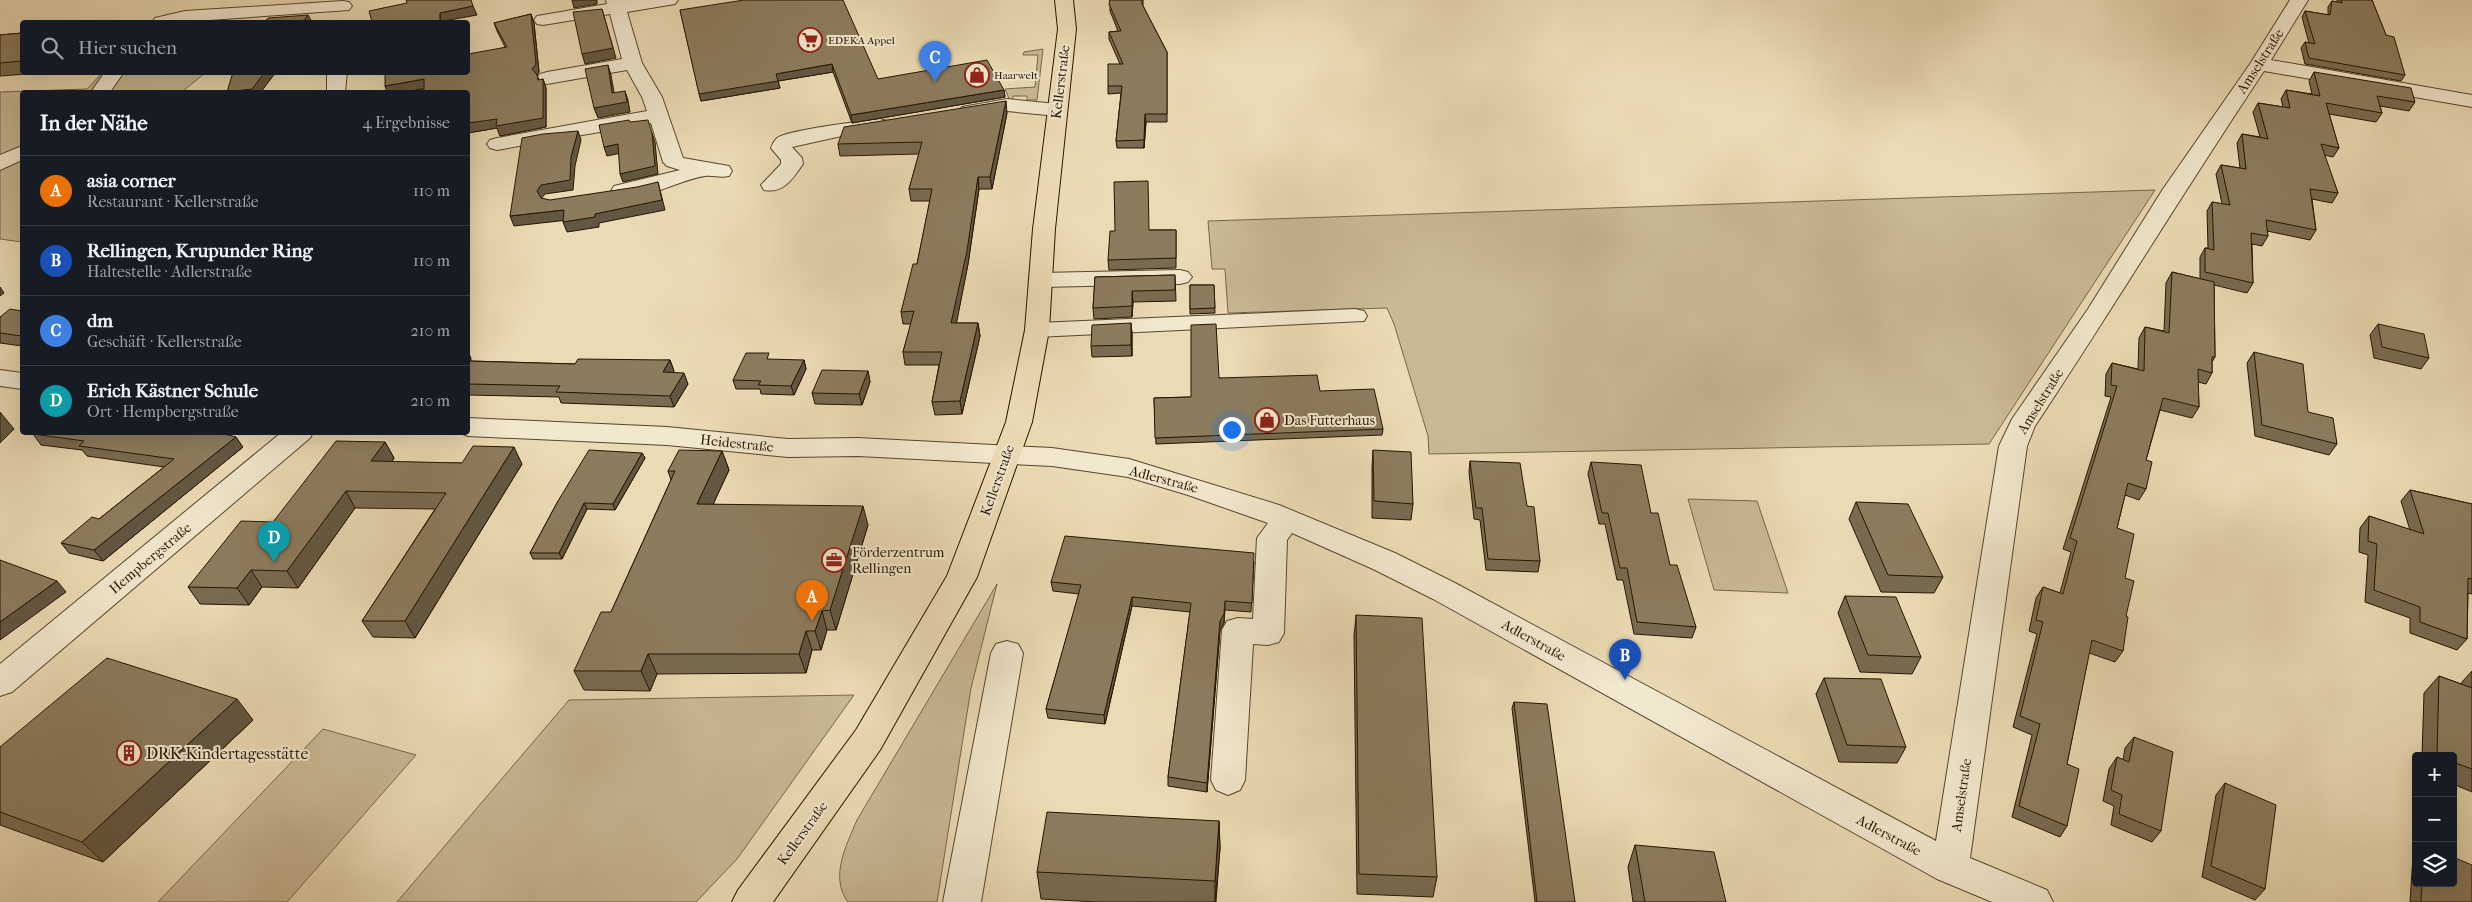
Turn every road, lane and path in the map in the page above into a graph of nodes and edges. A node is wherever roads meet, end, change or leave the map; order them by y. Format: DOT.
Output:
graph roads {
  1 [pos="670,0"];
  2 [pos="1064,0"];
  3 [pos="2299,0"];
  4 [pos="616,4"];
  5 [pos="343,9"];
  6 [pos="169,20"];
  7 [pos="542,20"];
  8 [pos="633,63"];
  9 [pos="2259,64"];
  10 [pos="113,75"];
  11 [pos="337,75"];
  12 [pos="547,78"];
  13 [pos="102,90"];
  14 [pos="336,90"];
  15 [pos="2472,101"];
  16 [pos="1057,110"];
  17 [pos="952,114"];
  18 [pos="659,115"];
  19 [pos="895,123"];
  20 [pos="20,140"];
  21 [pos="0,144"];
  22 [pos="497,144"];
  23 [pos="20,153"];
  24 [pos="0,164"];
  25 [pos="772,185"];
  26 [pos="602,194"];
  27 [pos="1180,277"];
  28 [pos="1041,280"];
  29 [pos="1356,316"];
  30 [pos="1037,330"];
  31 [pos="0,378"];
  32 [pos="20,380"];
  33 [pos="470,427"];
  34 [pos="296,435"];
  35 [pos="1007,455"];
  36 [pos="1286,520"];
  37 [pos="1006,653"];
  38 [pos="0,683"];
  39 [pos="1228,780"];
  40 [pos="1950,867"];
  41 [pos="754,901"];
  42 [pos="962,902"];
  43 [pos="2034,902"];
  1 -- 4 [label="street"];
  2 -- 16 [label="main road, Kellerstraße"];
  3 -- 9 [label="street, Amselstraße"];
  4 -- 7 [label="street"];
  4 -- 8 [label="street"];
  5 -- 6 [label="street"];
  8 -- 12 [label="street"];
  8 -- 18 [label="street"];
  9 -- 15 [label="street"];
  9 -- 40 [label="street, Amselstraße"];
  10 -- 13 [label="street"];
  11 -- 14 [label="street"];
  16 -- 17 [label="street"];
  16 -- 28 [label="main road, Kellerstraße"];
  18 -- 22 [label="street"];
  18 -- 26 [label="street"];
  19 -- 25 [label="street"];
  20 -- 21 [label="street"];
  23 -- 24 [label="street"];
  27 -- 28 [label="street"];
  28 -- 30 [label="main road, Kellerstraße"];
  29 -- 30 [label="street"];
  30 -- 35 [label="main road, Kellerstraße"];
  31 -- 32 [label="street"];
  33 -- 35 [label="street, Heidestraße"];
  34 -- 38 [label="street, Hempbergstraße"];
  35 -- 36 [label="street, Adlerstraße"];
  35 -- 41 [label="main road, Kellerstraße"];
  36 -- 39 [label="street"];
  36 -- 40 [label="street, Adlerstraße"];
  37 -- 42 [label="street"];
  40 -- 43 [label="street, Adlerstraße"];
}
